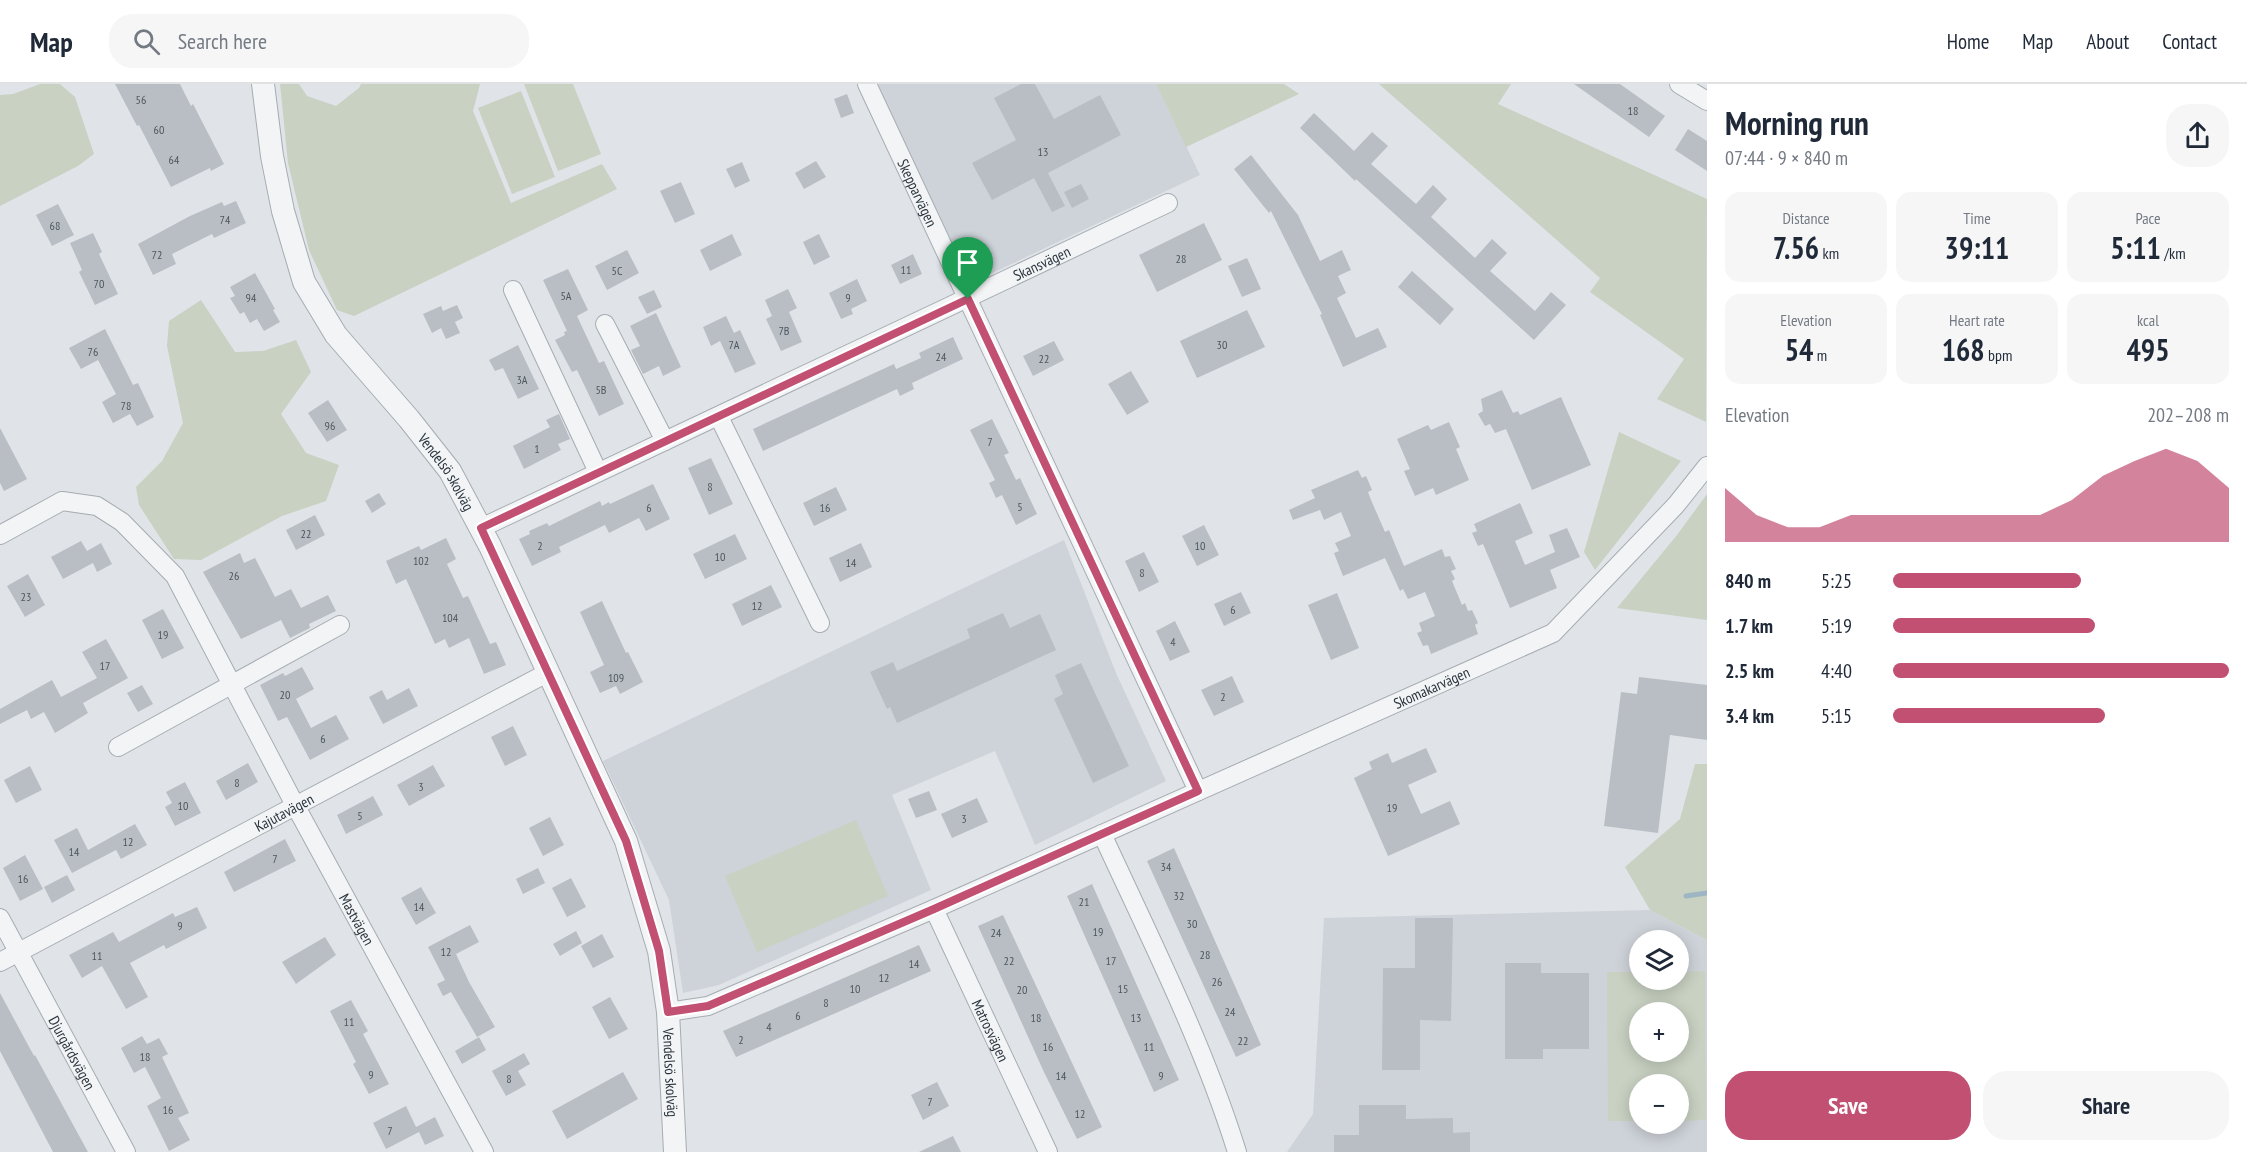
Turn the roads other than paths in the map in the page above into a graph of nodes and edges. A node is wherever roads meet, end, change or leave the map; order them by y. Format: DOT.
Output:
graph roads {
  1 [pos="263,84"];
  2 [pos="867,84"];
  3 [pos="1679,84"];
  4 [pos="1707,101"];
  5 [pos="1168,203"];
  6 [pos="513,290"];
  7 [pos="968,299"];
  8 [pos="605,324"];
  9 [pos="719,417"];
  10 [pos="665,441"];
  11 [pos="1707,466"];
  12 [pos="598,472"];
  13 [pos="481,528"];
  14 [pos="0,535"];
  15 [pos="820,623"];
  16 [pos="340,626"];
  17 [pos="540,676"];
  18 [pos="233,685"];
  19 [pos="118,747"];
  20 [pos="1198,791"];
  21 [pos="295,805"];
  22 [pos="1102,834"];
  23 [pos="934,909"];
  24 [pos="0,918"];
  25 [pos="20,952"];
  26 [pos="0,962"];
  27 [pos="668,1012"];
  28 [pos="126,1152"];
  29 [pos="484,1152"];
  30 [pos="675,1152"];
  31 [pos="1048,1152"];
  32 [pos="1237,1152"];
  1 -- 13 [label="street, Vendelsö skolväg"];
  2 -- 7 [label="street, Skepparvägen"];
  3 -- 4 [label="street"];
  5 -- 7 [label="street, Skansvägen"];
  6 -- 12 [label="street"];
  7 -- 9 [label="street, Skansvägen"];
  7 -- 20 [label="street, Skepparvägen"];
  8 -- 10 [label="street"];
  9 -- 10 [label="street, Skansvägen"];
  9 -- 15 [label="street"];
  10 -- 12 [label="street, Skansvägen"];
  11 -- 20 [label="street, Skomakarvägen"];
  12 -- 13 [label="street, Skansvägen"];
  13 -- 17 [label="street, Vendelsö skolväg"];
  14 -- 18 [label="street, Mastvägen"];
  16 -- 18 [label="street"];
  17 -- 21 [label="street, Kajutavägen"];
  17 -- 27 [label="street, Vendelsö skolväg"];
  18 -- 19 [label="street"];
  18 -- 21 [label="street, Mastvägen"];
  20 -- 22 [label="street, Skomakarvägen"];
  21 -- 25 [label="street, Kajutavägen"];
  21 -- 29 [label="street, Mastvägen"];
  22 -- 23 [label="street, Skomakarvägen"];
  22 -- 32 [label="street"];
  23 -- 27 [label="street, Skomakarvägen"];
  23 -- 31 [label="street, Matrosvägen"];
  24 -- 25 [label="street, Djurgårdsvägen"];
  25 -- 26 [label="street"];
  25 -- 28 [label="street, Djurgårdsvägen"];
  27 -- 30 [label="street, Vendelsö skolväg"];
}
